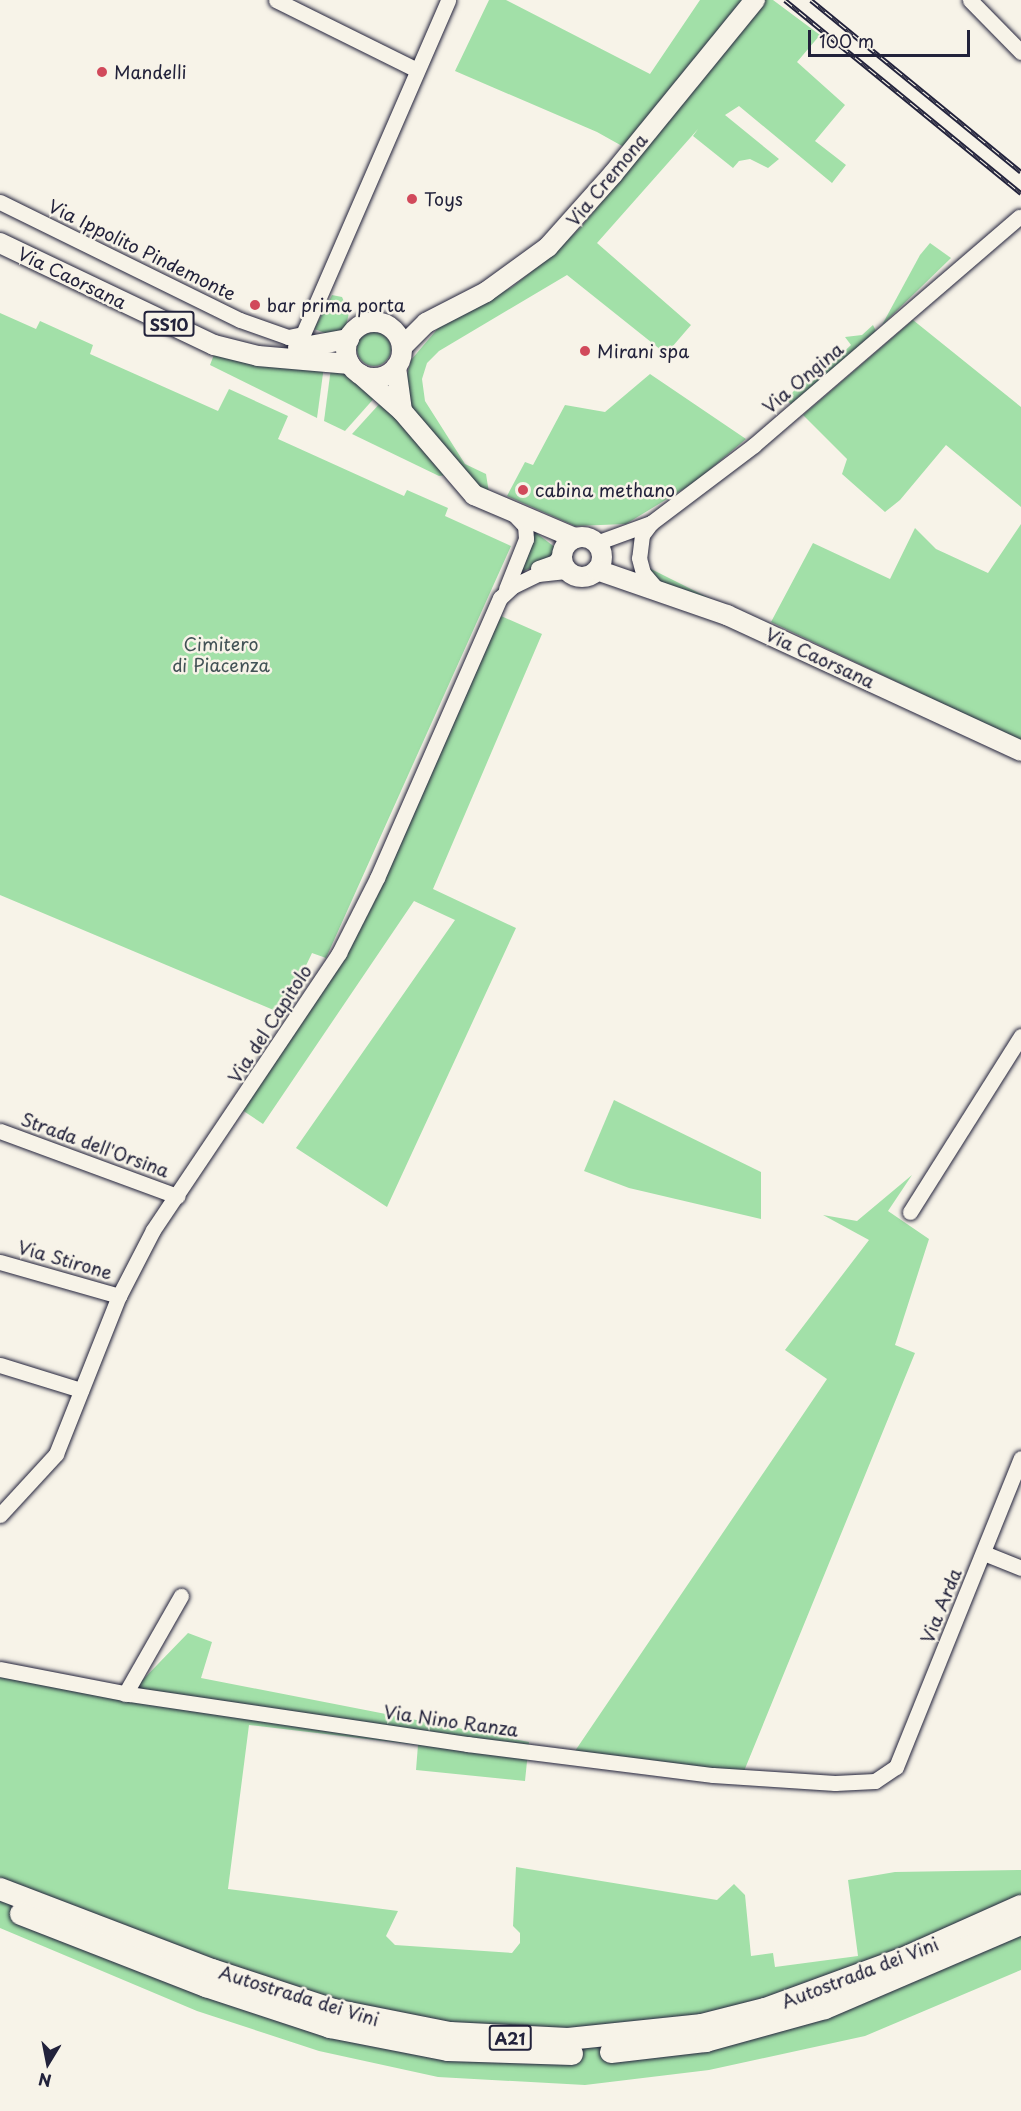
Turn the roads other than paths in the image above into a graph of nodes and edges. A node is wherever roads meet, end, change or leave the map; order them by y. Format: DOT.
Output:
graph roads {
  1 [pos="276,0"];
  2 [pos="448,0"];
  3 [pos="755,0"];
  4 [pos="970,0"];
  5 [pos="1021,52"];
  6 [pos="415,69"];
  7 [pos="0,202"];
  8 [pos="1019,217"];
  9 [pos="0,231"];
  10 [pos="0,243"];
  11 [pos="426,323"];
  12 [pos="387,325"];
  13 [pos="349,339"];
  14 [pos="402,347"];
  15 [pos="396,367"];
  16 [pos="355,369"];
  17 [pos="402,411"];
  18 [pos="521,515"];
  19 [pos="651,523"];
  20 [pos="568,545"];
  21 [pos="598,546"];
  22 [pos="568,571"];
  23 [pos="607,572"];
  24 [pos="509,587"];
  25 [pos="655,587"];
  26 [pos="1021,751"];
  27 [pos="1021,1036"];
  28 [pos="0,1131"];
  29 [pos="177,1196"];
  30 [pos="910,1212"];
  31 [pos="0,1262"];
  32 [pos="118,1296"];
  33 [pos="0,1365"];
  34 [pos="81,1390"];
  35 [pos="1021,1458"];
  36 [pos="0,1515"];
  37 [pos="984,1553"];
  38 [pos="1021,1568"];
  39 [pos="181,1596"];
  40 [pos="0,1669"];
  41 [pos="124,1694"];
  42 [pos="896,1767"];
  43 [pos="0,1889"];
  44 [pos="0,1906"];
  45 [pos="1021,1906"];
  46 [pos="1021,1924"];
  1 -- 6 [label="street"];
  2 -- 6 [label="street"];
  3 -- 11 [label="main road, Via Cremona"];
  4 -- 5 [label="street"];
  6 -- 7 [label="street, Via Ippolito Pindemonte"];
  8 -- 19 [label="street, Via Ongina"];
  9 -- 13 [label="main road, Via Caorsana / SS10"];
  10 -- 16 [label="main road, Via Caorsana / SS10"];
  11 -- 12 [label="main road, SS10"];
  11 -- 14 [label="main road"];
  12 -- 13 [label="main road, SS10"];
  12 -- 14 [label="main road"];
  13 -- 16 [label="main road"];
  14 -- 15 [label="main road"];
  15 -- 16 [label="main road, SS10"];
  15 -- 17 [label="main road"];
  16 -- 17 [label="main road"];
  17 -- 18 [label="main road"];
  18 -- 20 [label="main road"];
  18 -- 24 [label="street, Via del Capitolo"];
  19 -- 21 [label="street, Via Ongina"];
  19 -- 25 [label="street"];
  20 -- 21 [label="main road"];
  20 -- 22 [label="main road"];
  20 -- 24 [label="street"];
  21 -- 23 [label="main road"];
  22 -- 23 [label="main road"];
  22 -- 24 [label="street"];
  23 -- 25 [label="main road, Via Caorsana"];
  24 -- 29 [label="street, Via del Capitolo"];
  25 -- 26 [label="main road, Via Caorsana"];
  27 -- 30 [label="street"];
  28 -- 29 [label="street, Strada dell'Orsina"];
  29 -- 32 [label="street, Via del Capitolo"];
  31 -- 32 [label="street, Via Stirone"];
  32 -- 34 [label="street, Via del Capitolo"];
  33 -- 34 [label="street"];
  34 -- 36 [label="street, Via del Capitolo"];
  35 -- 37 [label="street, Via Arda"];
  37 -- 38 [label="street"];
  37 -- 42 [label="street, Via Arda"];
  39 -- 41 [label="street"];
  40 -- 41 [label="street, Via Nino Ranza"];
  41 -- 42 [label="street, Via Nino Ranza"];
  43 -- 45 [label="highway, Autostrada dei Vini / A21"];
  44 -- 46 [label="highway, Autostrada dei Vini / A21"];
}
